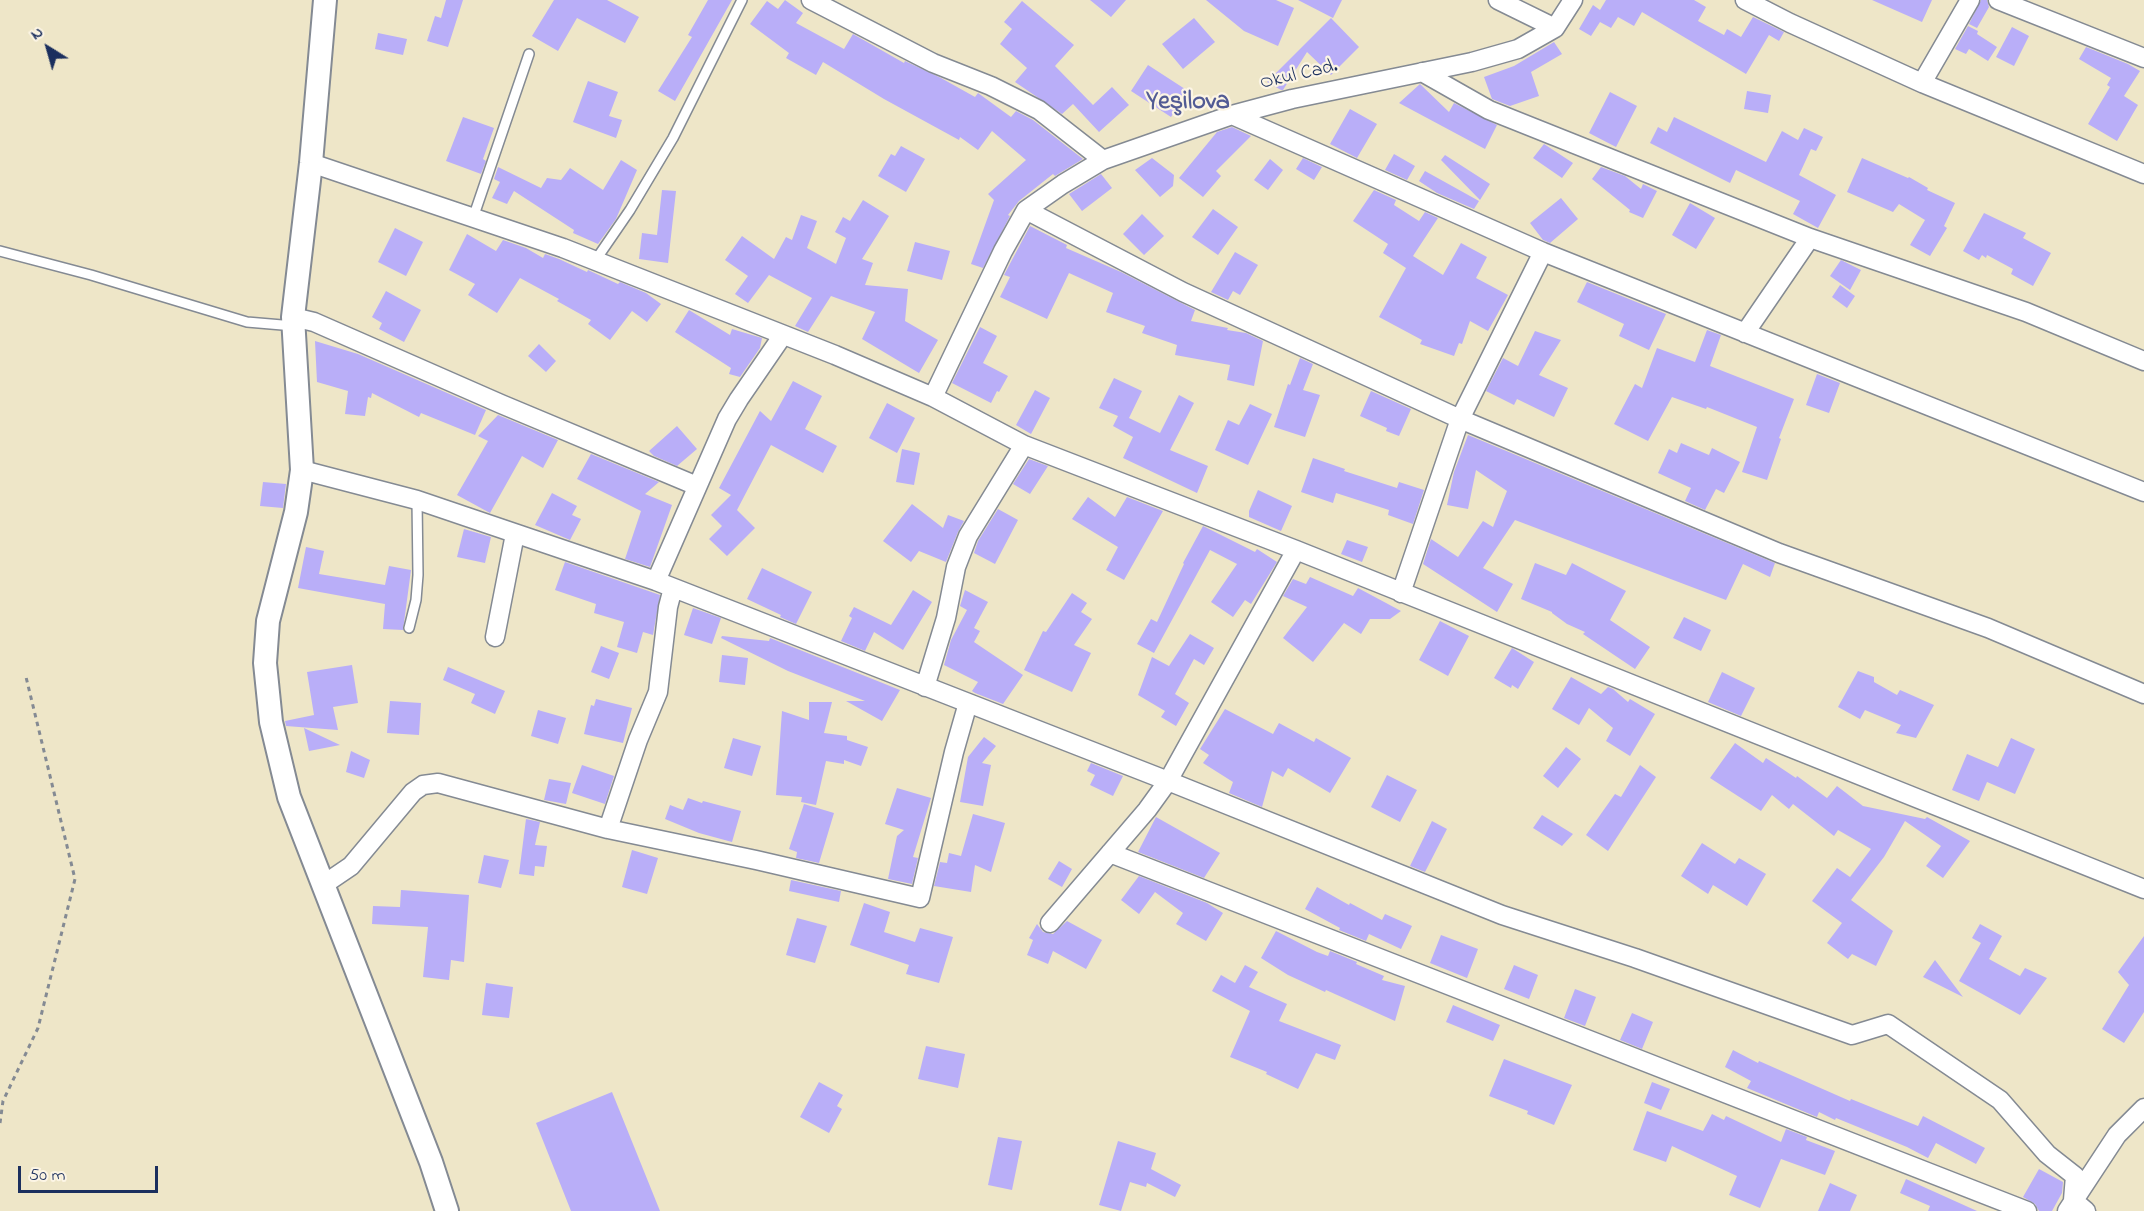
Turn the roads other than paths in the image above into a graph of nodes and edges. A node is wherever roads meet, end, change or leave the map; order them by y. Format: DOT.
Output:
graph roads {
  1 [pos="326,0"];
  2 [pos="741,0"];
  3 [pos="811,0"];
  4 [pos="1498,0"];
  5 [pos="1573,0"];
  6 [pos="1745,0"];
  7 [pos="1970,0"];
  8 [pos="1998,0"];
  9 [pos="1555,28"];
  10 [pos="528,54"];
  11 [pos="2144,58"];
  12 [pos="1422,72"];
  13 [pos="1922,83"];
  14 [pos="1232,115"];
  15 [pos="1103,160"];
  16 [pos="311,163"];
  17 [pos="2144,174"];
  18 [pos="1026,210"];
  19 [pos="473,218"];
  20 [pos="1810,238"];
  21 [pos="0,251"];
  22 [pos="1543,252"];
  23 [pos="595,261"];
  24 [pos="293,322"];
  25 [pos="1745,333"];
  26 [pos="783,335"];
  27 [pos="2144,361"];
  28 [pos="933,397"];
  29 [pos="1460,419"];
  30 [pos="1024,445"];
  31 [pos="302,470"];
  32 [pos="697,486"];
  33 [pos="2144,492"];
  34 [pos="417,500"];
  35 [pos="515,534"];
  36 [pos="1296,550"];
  37 [pos="665,584"];
  38 [pos="1401,593"];
  39 [pos="409,628"];
  40 [pos="495,638"];
  41 [pos="925,687"];
  42 [pos="2144,694"];
  43 [pos="968,703"];
  44 [pos="1168,781"];
  45 [pos="608,829"];
  46 [pos="1110,853"];
  47 [pos="323,885"];
  48 [pos="2144,889"];
  49 [pos="1050,923"];
  50 [pos="2144,1108"];
  51 [pos="2075,1207"];
  52 [pos="447,1211"];
  53 [pos="2027,1211"];
  1 -- 16 [label="street"];
  2 -- 23 [label="lane"];
  3 -- 15 [label="street"];
  4 -- 9 [label="street"];
  5 -- 9 [label="street, Okul Cad."];
  6 -- 13 [label="street"];
  7 -- 13 [label="street"];
  8 -- 11 [label="street"];
  9 -- 12 [label="street, Okul Cad."];
  10 -- 19 [label="lane"];
  12 -- 14 [label="street, Okul Cad."];
  12 -- 20 [label="street"];
  13 -- 17 [label="street"];
  14 -- 15 [label="street, Okul Cad."];
  14 -- 22 [label="street"];
  15 -- 18 [label="street, Okul Cad."];
  16 -- 19 [label="street"];
  16 -- 24 [label="street"];
  18 -- 28 [label="street, Okul Cad."];
  18 -- 29 [label="street"];
  19 -- 23 [label="street"];
  20 -- 25 [label="street"];
  20 -- 27 [label="street"];
  21 -- 24 [label="lane"];
  22 -- 25 [label="street"];
  22 -- 29 [label="street"];
  23 -- 26 [label="street"];
  24 -- 31 [label="street"];
  24 -- 32 [label="street"];
  25 -- 33 [label="street"];
  26 -- 28 [label="street"];
  26 -- 32 [label="street"];
  28 -- 30 [label="street"];
  29 -- 38 [label="street"];
  29 -- 42 [label="street"];
  30 -- 36 [label="street"];
  30 -- 41 [label="street"];
  31 -- 34 [label="street"];
  31 -- 47 [label="street"];
  32 -- 37 [label="street"];
  34 -- 35 [label="street"];
  34 -- 39 [label="lane"];
  35 -- 37 [label="street"];
  35 -- 40 [label="street"];
  36 -- 38 [label="street"];
  36 -- 44 [label="street"];
  37 -- 41 [label="street"];
  37 -- 45 [label="street"];
  38 -- 48 [label="street"];
  41 -- 43 [label="street"];
  43 -- 44 [label="street"];
  43 -- 45 [label="street"];
  44 -- 46 [label="street"];
  44 -- 51 [label="street"];
  45 -- 47 [label="street"];
  46 -- 49 [label="street"];
  46 -- 53 [label="street"];
  47 -- 52 [label="street"];
  50 -- 51 [label="street"];
}
